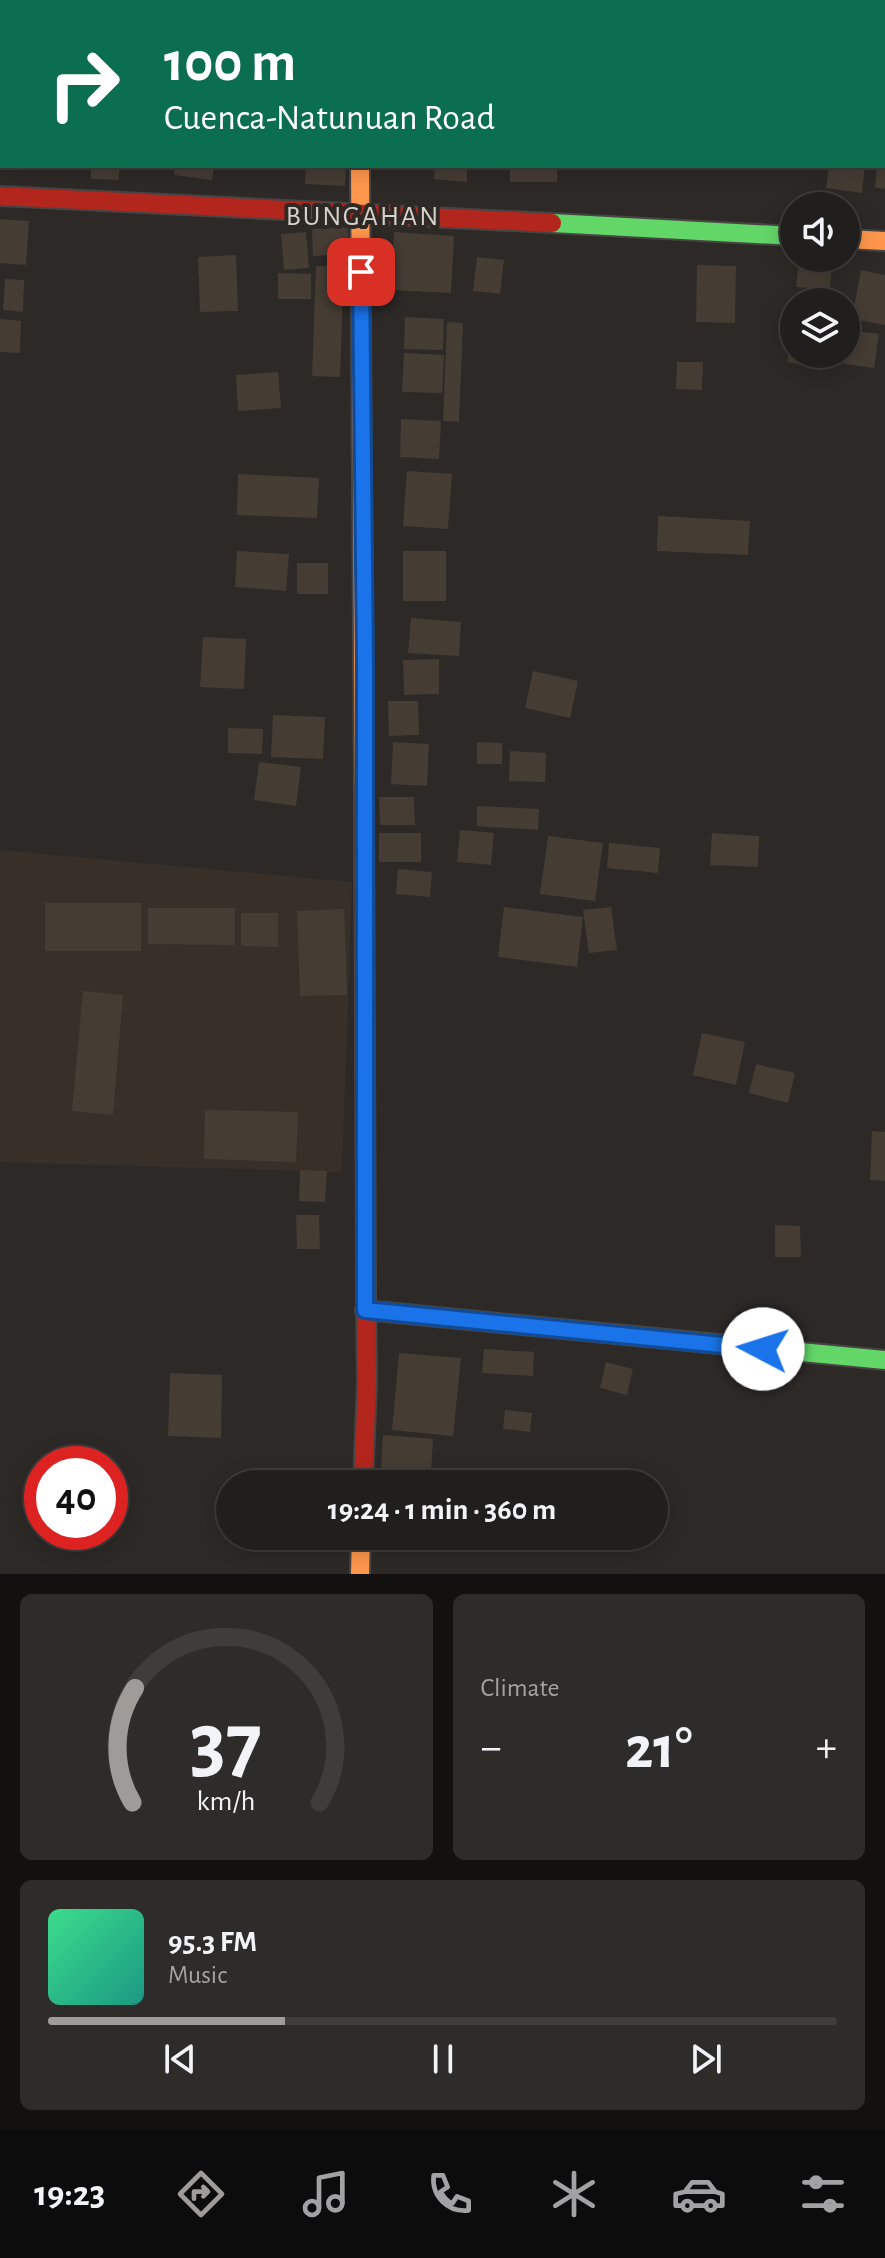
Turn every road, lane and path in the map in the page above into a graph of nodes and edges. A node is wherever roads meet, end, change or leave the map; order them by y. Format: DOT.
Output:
graph roads {
  1 [pos="360,168"];
  2 [pos="0,196"];
  3 [pos="360,212"];
  4 [pos="780,235"];
  5 [pos="860,240"];
  6 [pos="885,241"];
  7 [pos="365,1310"];
  8 [pos="885,1360"];
  9 [pos="364,1470"];
  10 [pos="361,1550"];
  11 [pos="360,1574"];
  1 -- 3 [label="main road"];
  2 -- 3 [label="main road"];
  3 -- 4 [label="main road"];
  3 -- 7 [label="main road"];
  5 -- 6 [label="main road"];
  7 -- 8 [label="main road"];
  7 -- 9 [label="main road"];
  10 -- 11 [label="main road"];
}
